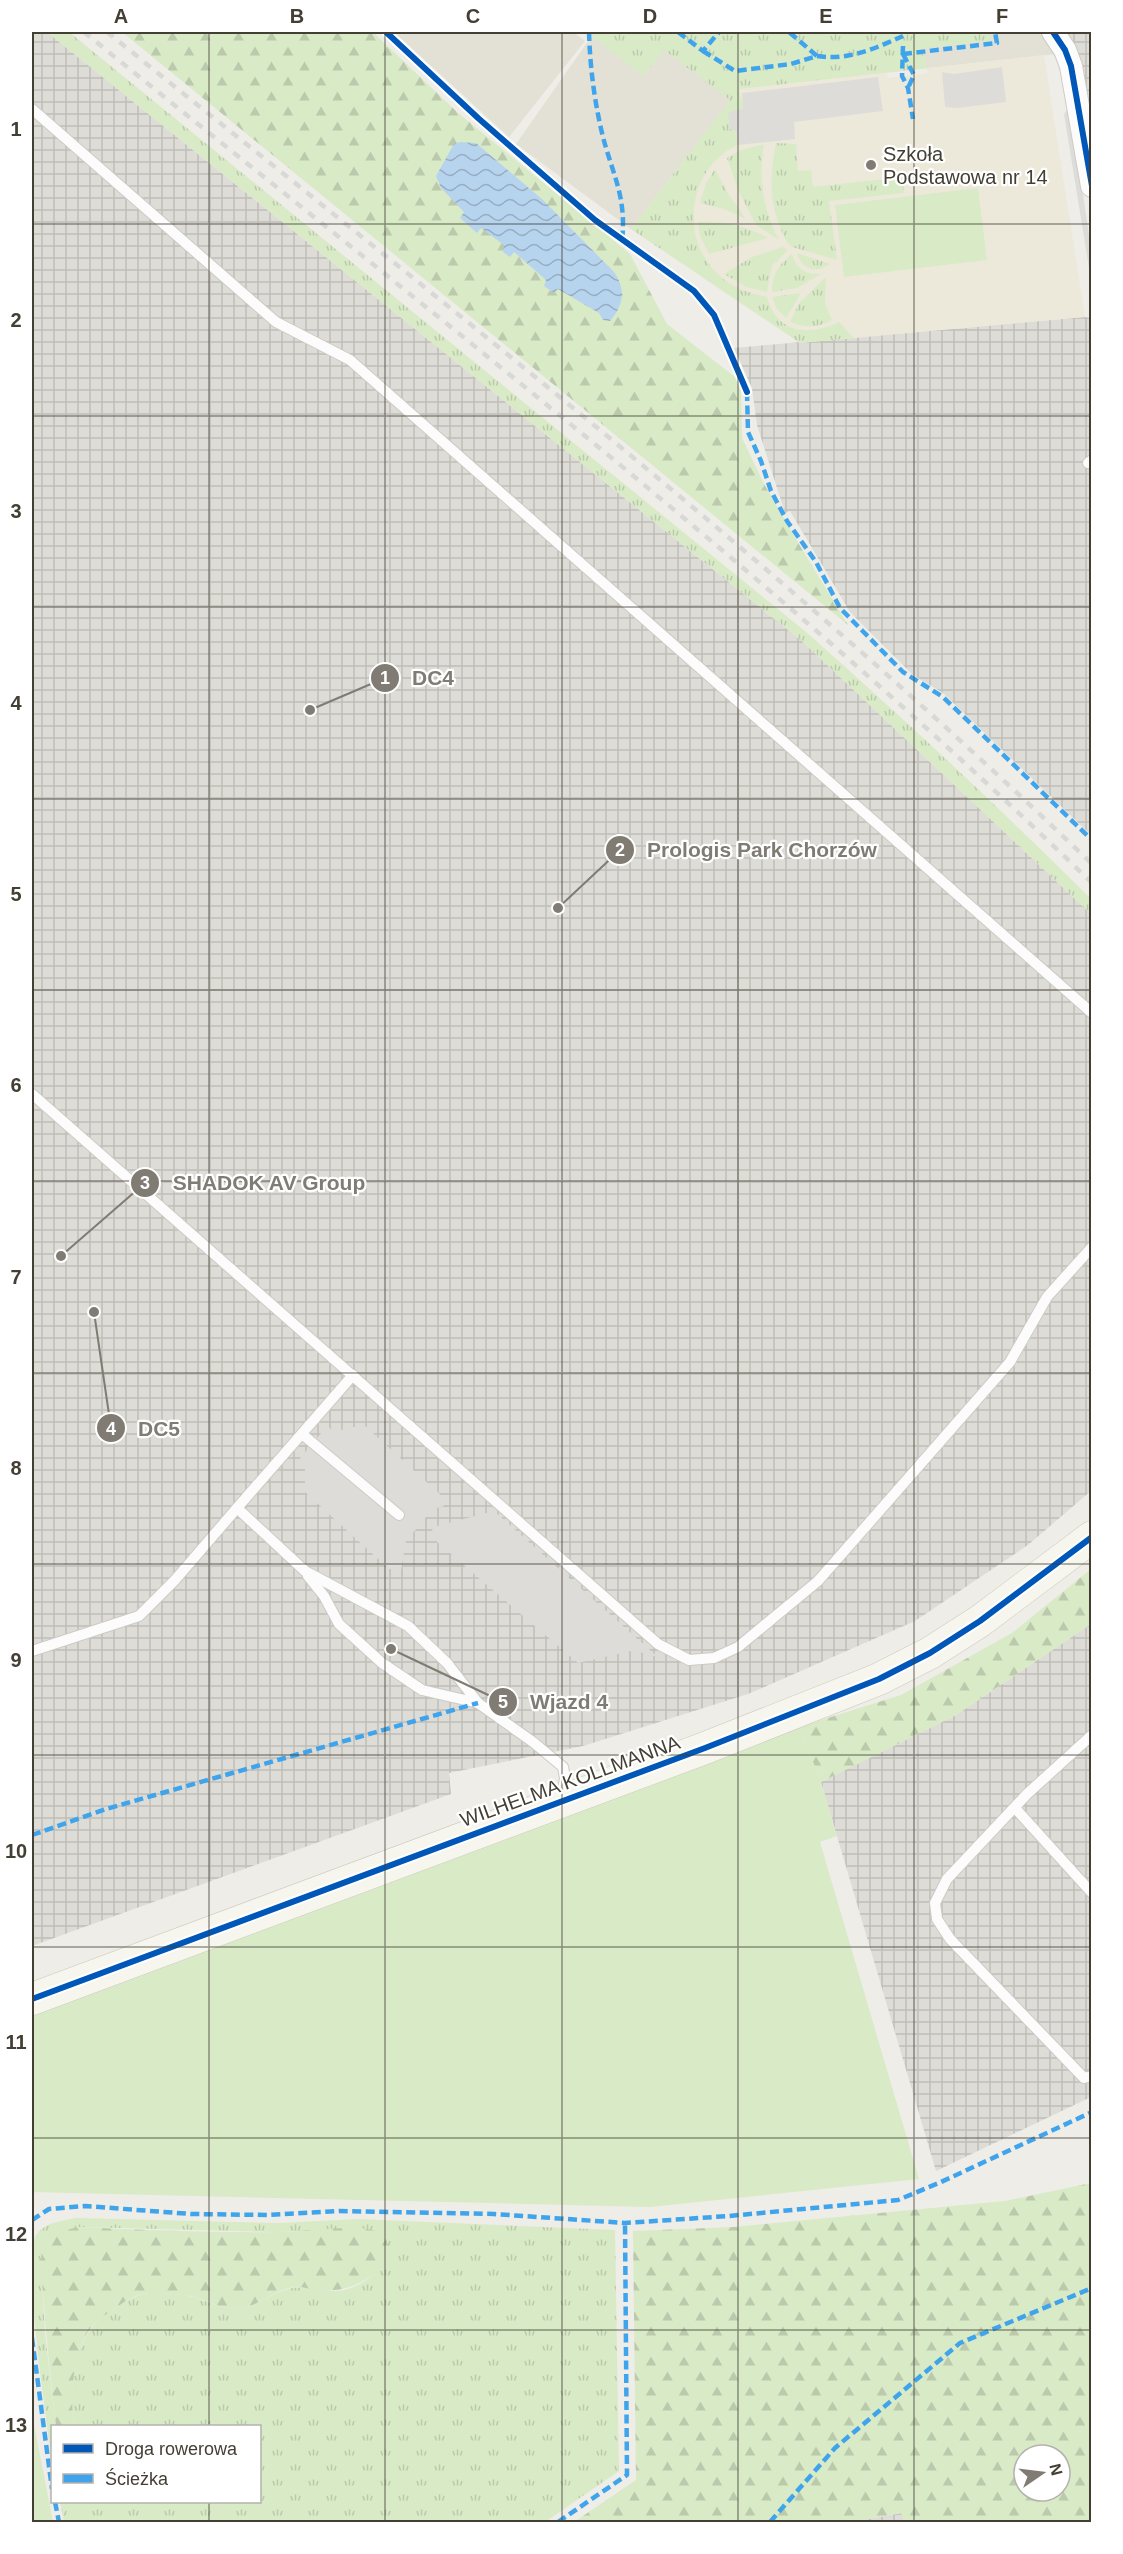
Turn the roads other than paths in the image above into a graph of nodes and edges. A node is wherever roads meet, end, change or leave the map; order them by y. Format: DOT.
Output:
graph roads {
  1 [pos="1053,32"];
  2 [pos="32,109"];
  3 [pos="1092,186"];
  4 [pos="1092,1013"];
  5 [pos="32,1094"];
  6 [pos="1092,1247"];
  7 [pos="353,1375"];
  8 [pos="302,1434"];
  9 [pos="237,1508"];
  10 [pos="399,1515"];
  11 [pos="1092,1537"];
  12 [pos="305,1571"];
  13 [pos="32,1651"];
  14 [pos="478,1703"];
  15 [pos="1092,1735"];
  16 [pos="561,1802"];
  17 [pos="1015,1808"];
  18 [pos="1092,1893"];
  19 [pos="32,1999"];
  20 [pos="1092,2076"];
  1 -- 3 [label="street"];
  2 -- 4 [label="lane"];
  5 -- 7 [label="lane"];
  6 -- 7 [label="lane"];
  7 -- 8 [label="lane"];
  8 -- 9 [label="lane"];
  8 -- 10 [label="lane"];
  9 -- 12 [label="lane"];
  9 -- 13 [label="lane"];
  11 -- 16 [label="street, WILHELMA KOLLMANNA"];
  12 -- 14 [label="lane"];
  12 -- 14 [label="lane"];
  14 -- 16 [label="lane"];
  15 -- 17 [label="lane"];
  16 -- 19 [label="street, WILHELMA KOLLMANNA"];
  17 -- 18 [label="lane"];
  17 -- 20 [label="lane"];
}
